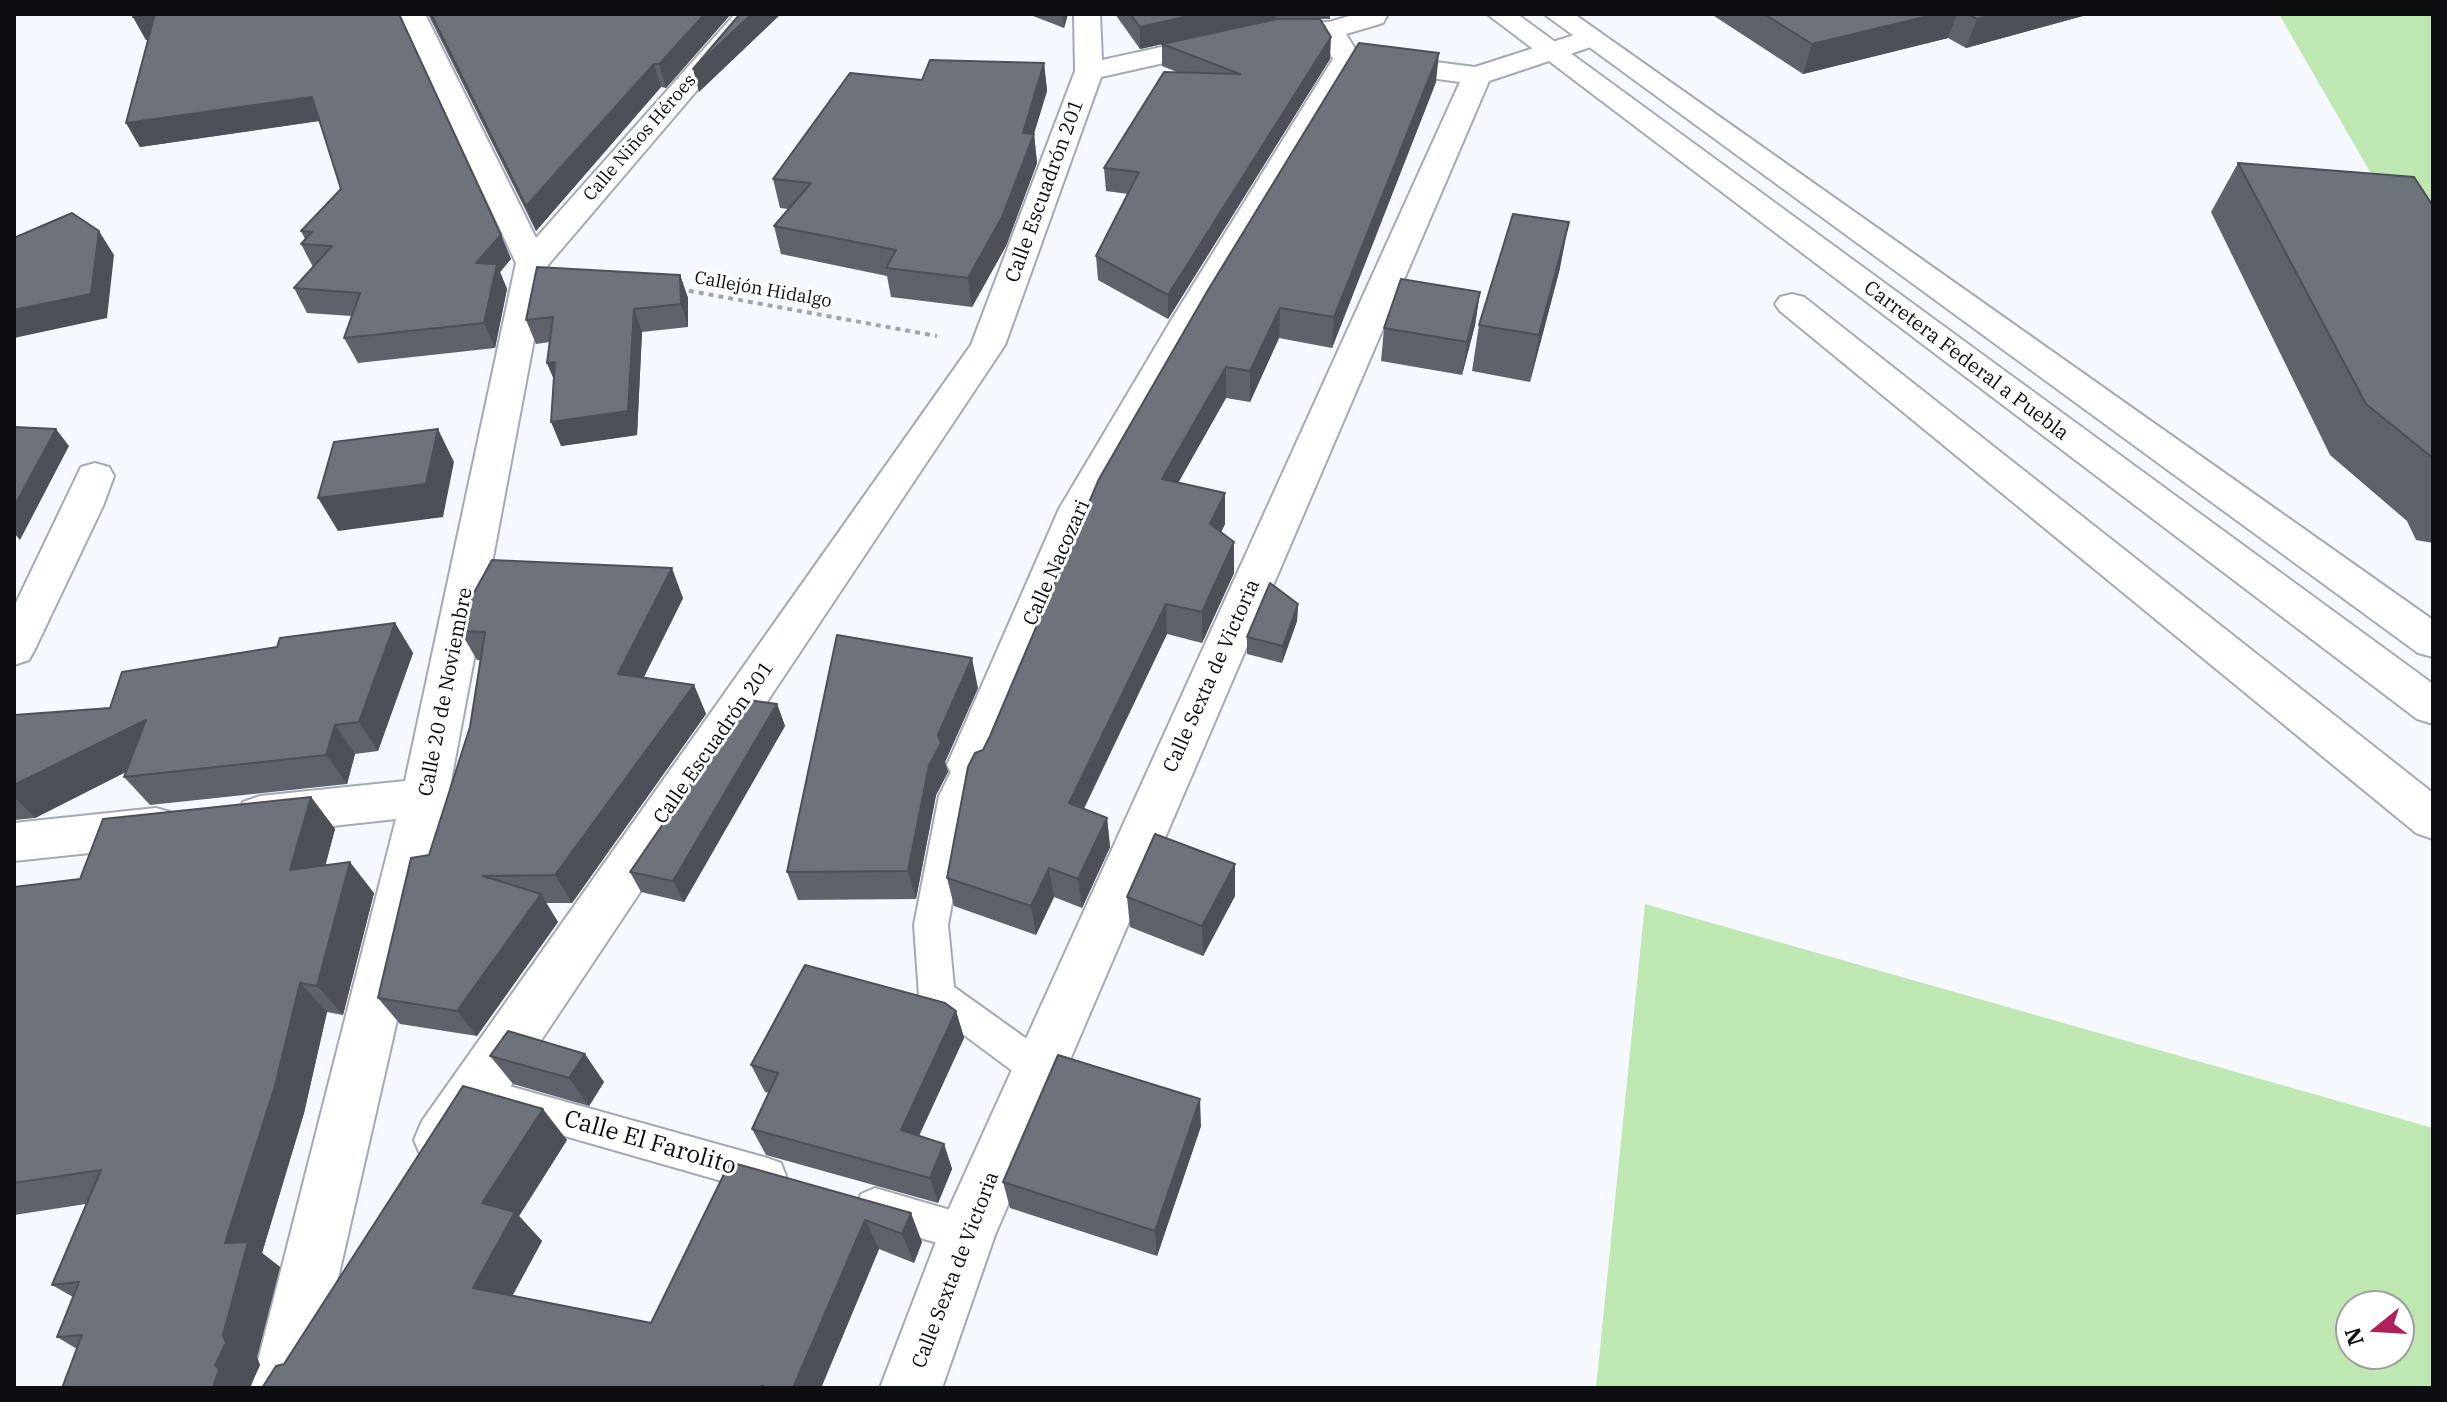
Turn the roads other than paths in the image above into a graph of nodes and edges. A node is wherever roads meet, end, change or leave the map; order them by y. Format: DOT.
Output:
graph roads {
  1 [pos="412,14"];
  2 [pos="749,14"];
  3 [pos="1087,14"];
  4 [pos="1375,14"];
  5 [pos="1500,14"];
  6 [pos="1565,35"];
  7 [pos="1338,44"];
  8 [pos="1089,71"];
  9 [pos="1477,76"];
  10 [pos="532,263"];
  11 [pos="1792,304"];
  12 [pos="95,476"];
  13 [pos="2433,642"];
  14 [pos="14,649"];
  15 [pos="2433,707"];
  16 [pos="970,765"];
  17 [pos="425,797"];
  18 [pos="2433,820"];
  19 [pos="14,842"];
  20 [pos="1039,1069"];
  21 [pos="472,1093"];
  22 [pos="421,1173"];
  23 [pos="802,1186"];
  24 [pos="847,1199"];
  25 [pos="967,1233"];
  26 [pos="344,1294"];
  27 [pos="283,1388"];
  28 [pos="911,1388"];
  1 -- 10 [label="street"];
  2 -- 10 [label="street, Calle Niños Héroes"];
  3 -- 8 [label="street, Calle Escuadrón 201"];
  4 -- 7 [label="street"];
  5 -- 6 [label="street, Carretera Federal a Puebla"];
  6 -- 9 [label="street"];
  6 -- 13 [label="street, Carretera Federal a Puebla"];
  6 -- 15 [label="street, Carretera Federal a Puebla"];
  7 -- 8 [label="street"];
  7 -- 9 [label="street"];
  7 -- 16 [label="street, Calle Nacozari"];
  8 -- 21 [label="street, Calle Escuadrón 201"];
  9 -- 20 [label="street, Calle Sexta de Victoria"];
  10 -- 17 [label="street, Calle 20 de Noviembre"];
  11 -- 18 [label="street"];
  12 -- 14 [label="street"];
  16 -- 20 [label="lane, Calle Nacozari"];
  17 -- 19 [label="street"];
  17 -- 27 [label="street, Calle 20 de Noviembre"];
  20 -- 25 [label="street, Calle Sexta de Victoria"];
  21 -- 22 [label="street, Calle Escuadrón 201"];
  21 -- 23 [label="lane, Calle El Farolito"];
  24 -- 25 [label="lane"];
  25 -- 28 [label="street, Calle Sexta de Victoria"];
  26 -- 27 [label="street"];
}
